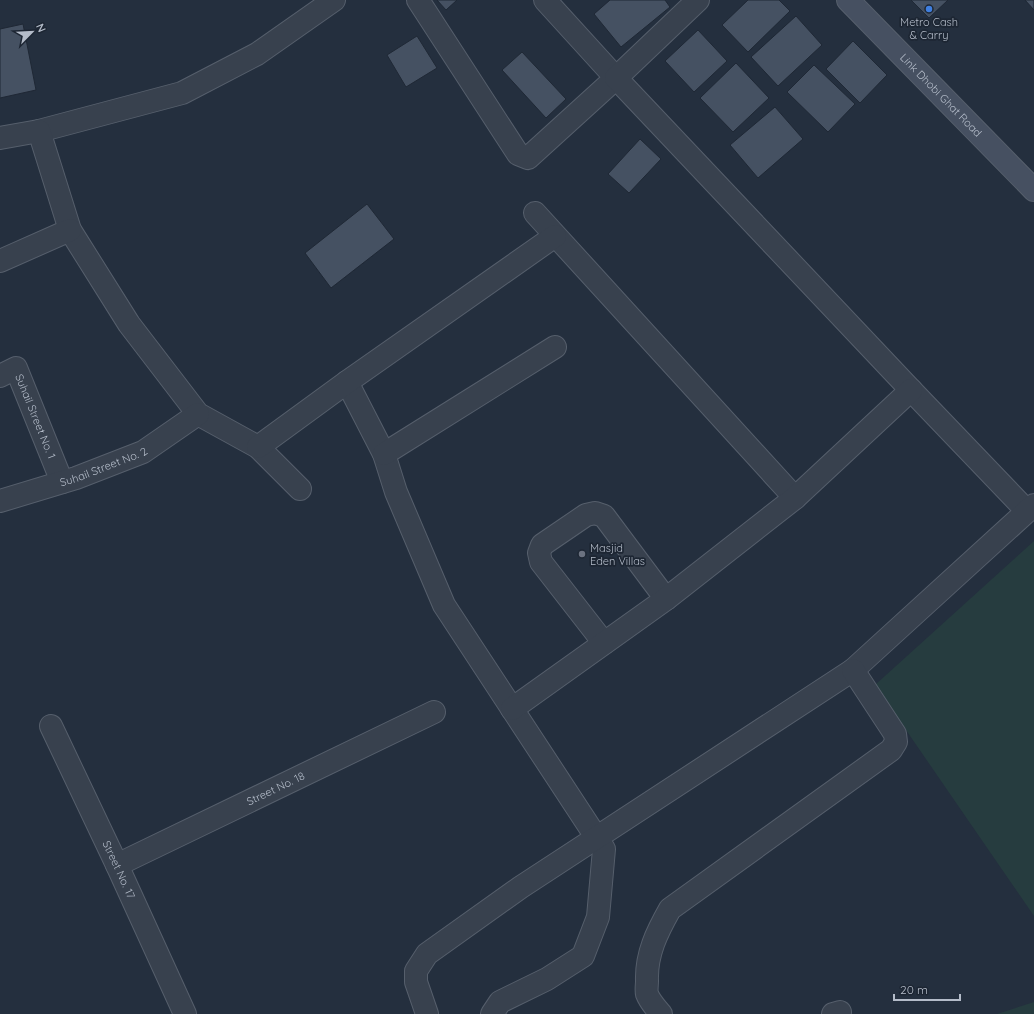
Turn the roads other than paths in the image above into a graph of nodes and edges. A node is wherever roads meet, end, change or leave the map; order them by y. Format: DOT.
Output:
graph roads {
  1 [pos="334,0"];
  2 [pos="418,0"];
  3 [pos="545,0"];
  4 [pos="698,0"];
  5 [pos="848,0"];
  6 [pos="616,78"];
  7 [pos="39,131"];
  8 [pos="0,138"];
  9 [pos="1034,190"];
  10 [pos="535,213"];
  11 [pos="70,230"];
  12 [pos="555,236"];
  13 [pos="0,261"];
  14 [pos="555,347"];
  15 [pos="0,376"];
  16 [pos="347,382"];
  17 [pos="911,390"];
  18 [pos="198,414"];
  19 [pos="258,447"];
  20 [pos="384,454"];
  21 [pos="62,482"];
  22 [pos="300,489"];
  23 [pos="795,498"];
  24 [pos="0,501"];
  25 [pos="1031,508"];
  26 [pos="666,599"];
  27 [pos="604,643"];
  28 [pos="853,670"];
  29 [pos="512,708"];
  30 [pos="434,712"];
  31 [pos="51,726"];
  32 [pos="597,838"];
  33 [pos="118,865"];
  34 [pos="185,1014"];
  35 [pos="427,1014"];
  36 [pos="492,1014"];
  37 [pos="661,1014"];
  1 -- 7 [label="street"];
  2 -- 6 [label="street"];
  3 -- 6 [label="street"];
  4 -- 6 [label="street"];
  5 -- 9 [label="street, Link Dhobi Ghat Road"];
  6 -- 17 [label="street"];
  7 -- 8 [label="street"];
  7 -- 11 [label="street"];
  10 -- 12 [label="street"];
  11 -- 13 [label="street"];
  11 -- 18 [label="street"];
  12 -- 16 [label="street"];
  12 -- 23 [label="street"];
  14 -- 20 [label="street"];
  15 -- 21 [label="street, Suhail Street No. 1"];
  16 -- 19 [label="street"];
  16 -- 20 [label="street"];
  17 -- 23 [label="street"];
  17 -- 25 [label="street"];
  18 -- 19 [label="street"];
  18 -- 21 [label="street, Suhail Street No. 2"];
  19 -- 22 [label="street"];
  20 -- 29 [label="street"];
  21 -- 24 [label="street, Suhail Street No. 2"];
  23 -- 26 [label="street"];
  25 -- 28 [label="street"];
  26 -- 27 [label="street"];
  26 -- 27 [label="street"];
  27 -- 29 [label="street"];
  28 -- 32 [label="street"];
  28 -- 37 [label="street"];
  29 -- 32 [label="street"];
  30 -- 33 [label="street, Street No. 18"];
  31 -- 33 [label="street, Street No. 17"];
  32 -- 35 [label="street"];
  32 -- 36 [label="street"];
  33 -- 34 [label="street, Street No. 17"];
}
